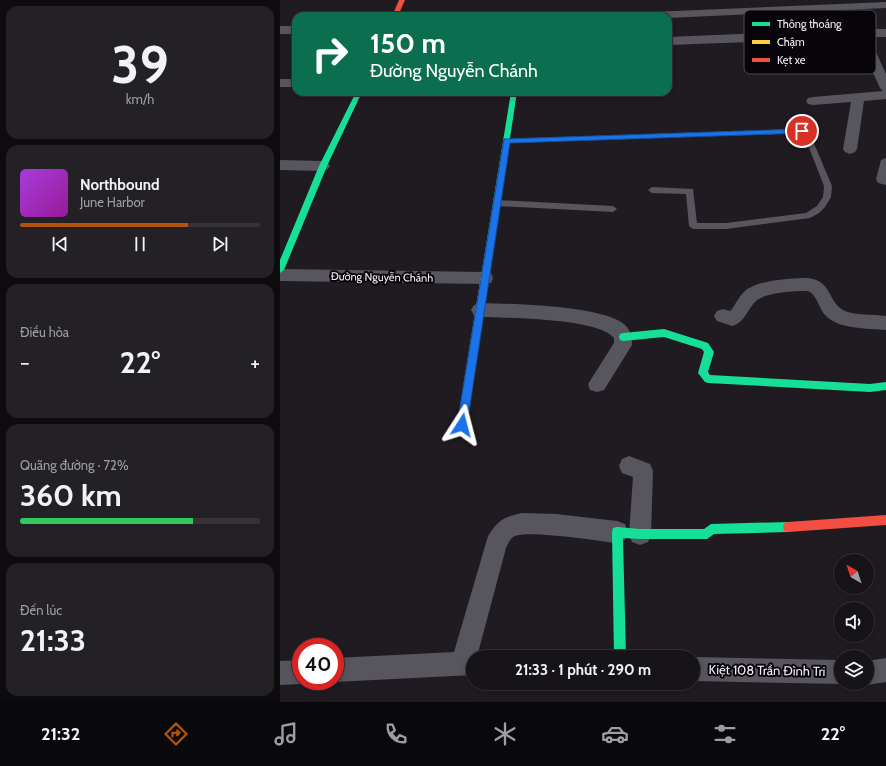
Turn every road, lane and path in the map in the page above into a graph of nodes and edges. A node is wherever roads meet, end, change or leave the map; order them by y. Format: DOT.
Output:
graph roads {
  1 [pos="402,0"];
  2 [pos="705,0"];
  3 [pos="886,5"];
  4 [pos="776,10"];
  5 [pos="744,11"];
  6 [pos="397,12"];
  7 [pos="710,13"];
  8 [pos="672,14"];
  9 [pos="280,30"];
  10 [pos="292,30"];
  11 [pos="876,32"];
  12 [pos="886,32"];
  13 [pos="744,38"];
  14 [pos="731,39"];
  15 [pos="672,41"];
  16 [pos="876,66"];
  17 [pos="280,83"];
  18 [pos="292,83"];
  19 [pos="886,88"];
  20 [pos="886,95"];
  21 [pos="357,96"];
  22 [pos="513,96"];
  23 [pos="858,98"];
  24 [pos="813,101"];
  25 [pos="802,131"];
  26 [pos="506,141"];
  27 [pos="850,149"];
  28 [pos="886,163"];
  29 [pos="280,165"];
  30 [pos="323,166"];
  31 [pos="886,180"];
  32 [pos="652,190"];
  33 [pos="497,203"];
  34 [pos="613,209"];
  35 [pos="280,270"];
  36 [pos="280,275"];
  37 [pos="485,278"];
  38 [pos="480,310"];
  39 [pos="723,316"];
  40 [pos="886,323"];
  41 [pos="624,337"];
  42 [pos="597,384"];
  43 [pos="886,386"];
  44 [pos="462,425"];
  45 [pos="629,466"];
  46 [pos="886,520"];
  47 [pos="617,532"];
  48 [pos="640,534"];
  49 [pos="471,650"];
  50 [pos="620,650"];
  51 [pos="466,663"];
  52 [pos="700,669"];
  53 [pos="344,670"];
  54 [pos="886,670"];
  55 [pos="292,672"];
  56 [pos="834,672"];
  57 [pos="874,672"];
  58 [pos="280,673"];
  1 -- 6 [label="street"];
  2 -- 7 [label="street"];
  3 -- 4 [label="street"];
  5 -- 7 [label="street"];
  7 -- 8 [label="street"];
  7 -- 14 [label="street"];
  9 -- 10 [label="street"];
  11 -- 12 [label="street"];
  13 -- 14 [label="street"];
  14 -- 15 [label="street"];
  16 -- 19 [label="street"];
  17 -- 18 [label="street"];
  20 -- 23 [label="street"];
  21 -- 30 [label="street"];
  22 -- 26 [label="street"];
  23 -- 24 [label="street"];
  23 -- 27 [label="street"];
  25 -- 26 [label="street"];
  25 -- 32 [label="lane"];
  26 -- 33 [label="street"];
  28 -- 31 [label="street"];
  29 -- 30 [label="street"];
  30 -- 35 [label="street"];
  33 -- 34 [label="lane"];
  33 -- 37 [label="street"];
  36 -- 37 [label="street, Đường Nguyễn Chánh"];
  37 -- 38 [label="street"];
  38 -- 41 [label="street"];
  38 -- 44 [label="street"];
  39 -- 40 [label="street"];
  41 -- 42 [label="street"];
  41 -- 43 [label="street"];
  45 -- 48 [label="street"];
  46 -- 48 [label="street"];
  47 -- 48 [label="street"];
  47 -- 49 [label="street"];
  47 -- 50 [label="street"];
  51 -- 53 [label="street"];
  52 -- 56 [label="street, Kiệt 108 Trần Đình Tri"];
  54 -- 57 [label="street"];
  55 -- 58 [label="street"];
}
